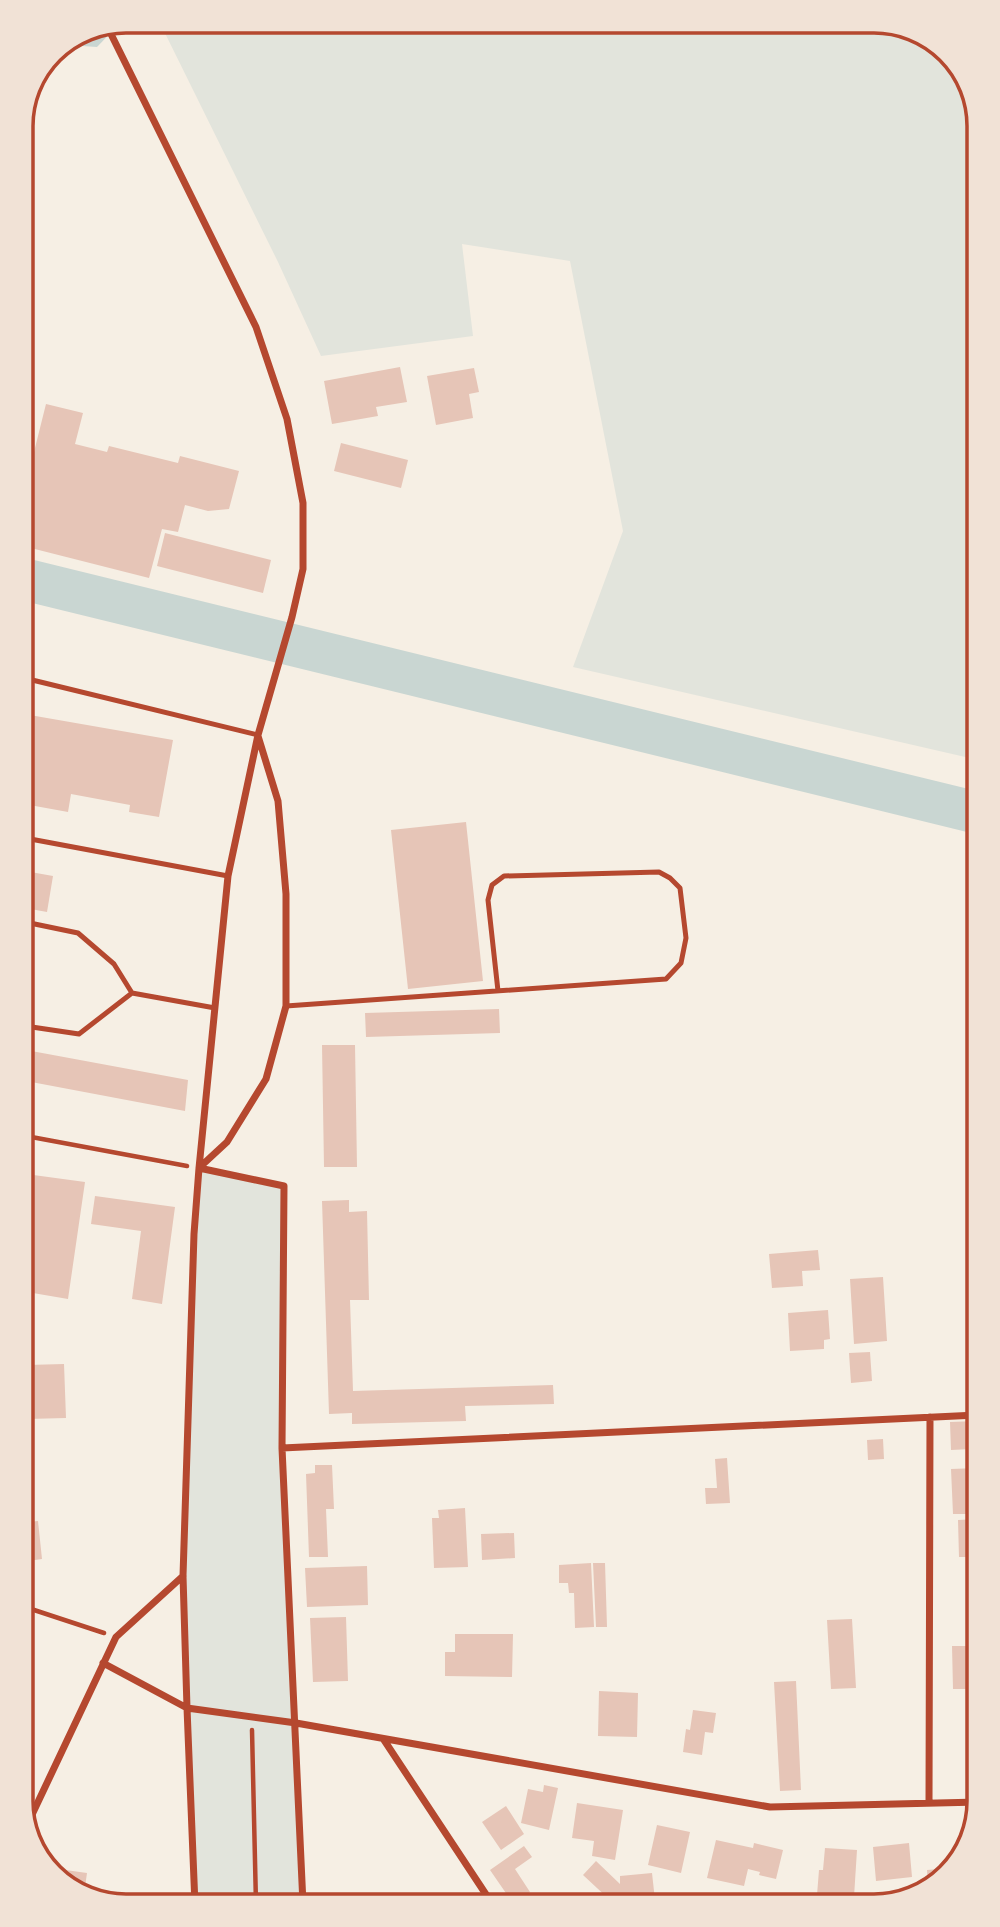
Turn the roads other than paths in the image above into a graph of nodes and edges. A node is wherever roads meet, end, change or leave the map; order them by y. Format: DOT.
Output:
graph roads {
  1 [pos="112,35"];
  2 [pos="33,680"];
  3 [pos="258,735"];
  4 [pos="33,840"];
  5 [pos="228,876"];
  6 [pos="33,924"];
  7 [pos="498,991"];
  8 [pos="132,993"];
  9 [pos="286,1006"];
  10 [pos="215,1008"];
  11 [pos="33,1027"];
  12 [pos="199,1168"];
  13 [pos="967,1415"];
  14 [pos="930,1417"];
  15 [pos="282,1448"];
  16 [pos="183,1576"];
  17 [pos="103,1663"];
  18 [pos="187,1709"];
  19 [pos="296,1723"];
  20 [pos="384,1740"];
  21 [pos="967,1802"];
  22 [pos="929,1803"];
  23 [pos="34,1810"];
  24 [pos="195,1894"];
  25 [pos="303,1894"];
  26 [pos="486,1894"];
  1 -- 3 [label="street"];
  2 -- 3 [label="lane"];
  3 -- 5 [label="street"];
  3 -- 9 [label="street"];
  4 -- 5 [label="lane"];
  5 -- 10 [label="street"];
  6 -- 8 [label="lane"];
  7 -- 7 [label="lane"];
  7 -- 9 [label="lane"];
  8 -- 10 [label="lane"];
  8 -- 11 [label="lane"];
  9 -- 12 [label="street"];
  10 -- 12 [label="street"];
  12 -- 15 [label="street"];
  12 -- 16 [label="street"];
  13 -- 14 [label="street"];
  14 -- 15 [label="street"];
  14 -- 22 [label="street"];
  15 -- 19 [label="street"];
  16 -- 17 [label="street"];
  16 -- 18 [label="street"];
  17 -- 18 [label="street"];
  17 -- 23 [label="street"];
  18 -- 19 [label="street"];
  18 -- 24 [label="street"];
  19 -- 20 [label="street"];
  19 -- 25 [label="street"];
  20 -- 22 [label="street"];
  20 -- 26 [label="street"];
  21 -- 22 [label="street"];
}
